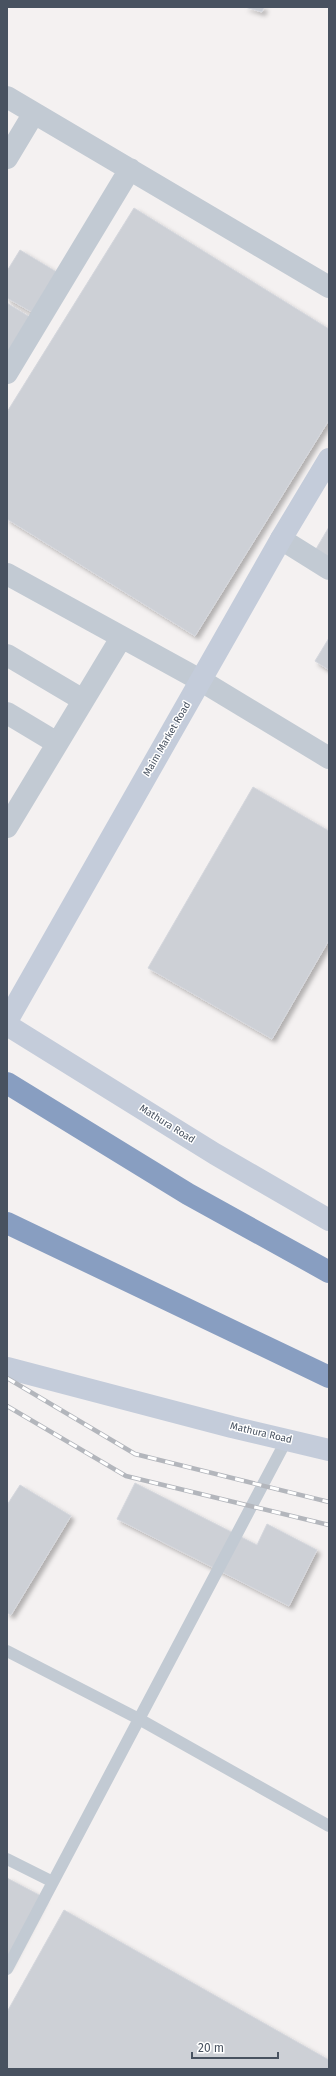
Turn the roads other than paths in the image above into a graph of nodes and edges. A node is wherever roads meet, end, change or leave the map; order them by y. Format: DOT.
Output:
graph roads {
  1 [pos="7,97"];
  2 [pos="34,113"];
  3 [pos="7,158"];
  4 [pos="130,169"];
  5 [pos="329,287"];
  6 [pos="7,373"];
  7 [pos="329,459"];
  8 [pos="280,539"];
  9 [pos="329,569"];
  10 [pos="7,574"];
  11 [pos="121,638"];
  12 [pos="7,655"];
  13 [pos="200,680"];
  14 [pos="83,700"];
  15 [pos="7,714"];
  16 [pos="56,743"];
  17 [pos="329,758"];
  18 [pos="7,827"];
  19 [pos="7,1021"];
  20 [pos="7,1025"];
  21 [pos="7,1083"];
  22 [pos="329,1220"];
  23 [pos="7,1223"];
  24 [pos="329,1272"];
  25 [pos="7,1368"];
  26 [pos="329,1377"];
  27 [pos="287,1439"];
  28 [pos="329,1450"];
  29 [pos="7,1651"];
  30 [pos="139,1718"];
  31 [pos="329,1826"];
  32 [pos="7,1859"];
  33 [pos="53,1882"];
  34 [pos="7,1969"];
  1 -- 2 [label="street"];
  2 -- 3 [label="street"];
  2 -- 4 [label="street"];
  4 -- 5 [label="street"];
  4 -- 6 [label="street"];
  7 -- 8 [label="main road, Maim Market Road"];
  8 -- 9 [label="street"];
  8 -- 13 [label="main road, Maim Market Road"];
  10 -- 11 [label="street"];
  11 -- 13 [label="street"];
  11 -- 14 [label="street"];
  12 -- 14 [label="street"];
  13 -- 17 [label="street"];
  13 -- 19 [label="main road, Maim Market Road"];
  14 -- 16 [label="street"];
  15 -- 16 [label="street"];
  16 -- 18 [label="street"];
  20 -- 22 [label="main road, Mathura Road"];
  21 -- 24 [label="highway"];
  23 -- 26 [label="highway"];
  25 -- 27 [label="main road, Mathura Road"];
  27 -- 28 [label="main road, Mathura Road"];
  27 -- 30 [label="lane"];
  29 -- 30 [label="lane"];
  30 -- 31 [label="lane"];
  30 -- 33 [label="lane"];
  32 -- 33 [label="lane"];
  33 -- 34 [label="lane"];
}
